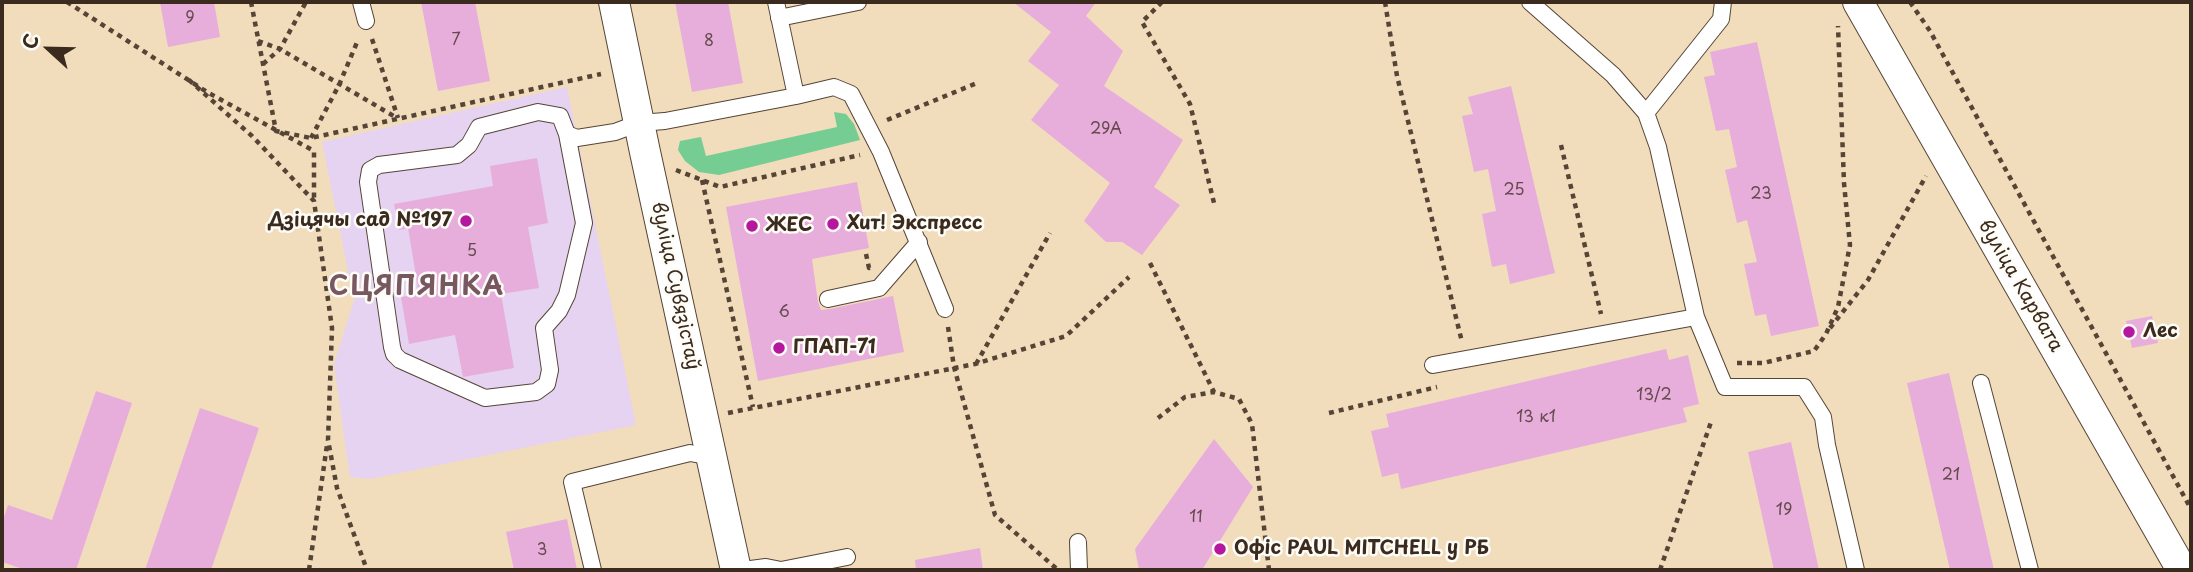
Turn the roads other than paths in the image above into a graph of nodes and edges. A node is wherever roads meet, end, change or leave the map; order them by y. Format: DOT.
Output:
graph roads {
  1 [pos="361,2"];
  2 [pos="614,2"];
  3 [pos="858,2"];
  4 [pos="1530,2"];
  5 [pos="1723,2"];
  6 [pos="1858,2"];
  7 [pos="778,10"];
  8 [pos="366,21"];
  9 [pos="796,96"];
  10 [pos="1646,113"];
  11 [pos="639,123"];
  12 [pos="567,134"];
  13 [pos="919,242"];
  14 [pos="828,299"];
  15 [pos="945,309"];
  16 [pos="1696,317"];
  17 [pos="1433,365"];
  18 [pos="1981,383"];
  19 [pos="712,457"];
  20 [pos="1078,542"];
  21 [pos="847,557"];
  22 [pos="593,570"];
  23 [pos="736,570"];
  24 [pos="743,570"];
  25 [pos="1079,570"];
  26 [pos="1856,570"];
  27 [pos="2030,570"];
  28 [pos="2182,570"];
  1 -- 8 [label="lane"];
  2 -- 11 [label="street, вуліца Сувязістаў"];
  3 -- 7 [label="lane"];
  4 -- 10 [label="lane"];
  5 -- 10 [label="lane"];
  6 -- 28 [label="street, вуліца Карвата"];
  7 -- 9 [label="lane"];
  9 -- 11 [label="lane"];
  9 -- 13 [label="lane"];
  10 -- 16 [label="lane"];
  11 -- 12 [label="lane"];
  11 -- 19 [label="street, вуліца Сувязістаў"];
  12 -- 12 [label="lane"];
  13 -- 14 [label="lane"];
  13 -- 15 [label="lane"];
  16 -- 17 [label="lane"];
  16 -- 26 [label="lane"];
  18 -- 27 [label="lane"];
  19 -- 22 [label="lane"];
  19 -- 23 [label="street, вуліца Сувязістаў"];
  20 -- 25 [label="lane"];
  21 -- 24 [label="lane"];
}
